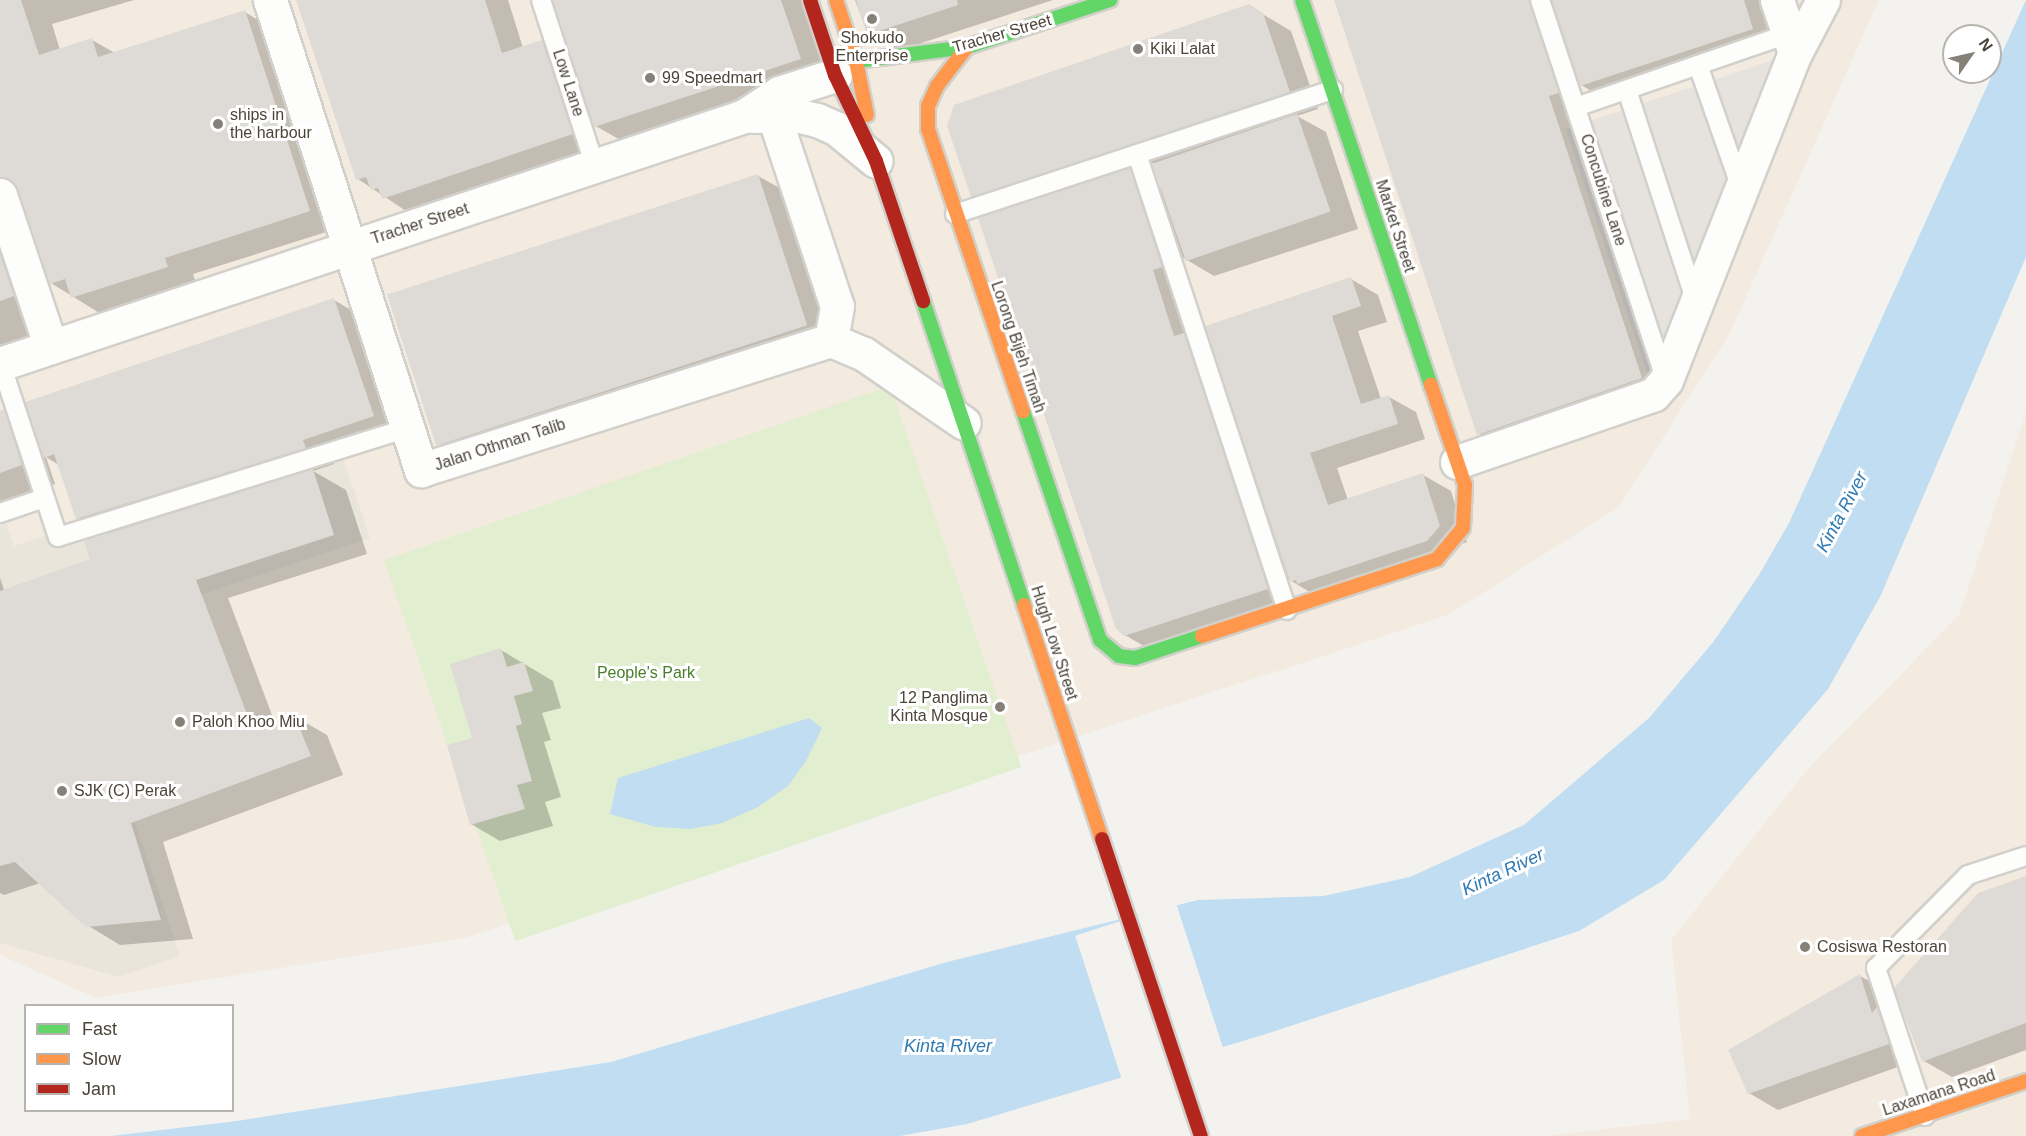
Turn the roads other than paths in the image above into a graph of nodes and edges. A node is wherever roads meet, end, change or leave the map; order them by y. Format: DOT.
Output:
graph roads {
  1 [pos="270,0"];
  2 [pos="541,0"];
  3 [pos="810,0"];
  4 [pos="836,0"];
  5 [pos="1110,0"];
  6 [pos="1302,0"];
  7 [pos="1540,0"];
  8 [pos="1777,0"];
  9 [pos="1823,0"];
  10 [pos="1059,8"];
  11 [pos="1791,44"];
  12 [pos="967,47"];
  13 [pos="1698,65"];
  14 [pos="846,68"];
  15 [pos="1333,90"];
  16 [pos="1627,90"];
  17 [pos="1576,107"];
  18 [pos="759,116"];
  19 [pos="1137,154"];
  20 [pos="876,161"];
  21 [pos="595,166"];
  22 [pos="1742,189"];
  23 [pos="0,195"];
  24 [pos="956,214"];
  25 [pos="351,247"];
  26 [pos="1697,304"];
  27 [pos="831,340"];
  28 [pos="51,347"];
  29 [pos="0,364"];
  30 [pos="1666,380"];
  31 [pos="964,423"];
  32 [pos="408,428"];
  33 [pos="1457,462"];
  34 [pos="44,498"];
  35 [pos="0,513"];
  36 [pos="1287,610"];
  37 [pos="1119,656"];
  38 [pos="2026,856"];
  39 [pos="2026,1081"];
  40 [pos="1924,1116"];
  41 [pos="1201,1136"];
  42 [pos="1862,1136"];
  1 -- 25 [label="street, Jalan Othman Talib"];
  2 -- 21 [label="lane, Low Lane"];
  3 -- 14 [label="main road, Hugh Low Street"];
  4 -- 14 [label="main road, Hugh Low Street"];
  5 -- 10 [label="main road, Tracher Street"];
  6 -- 15 [label="main road, Market Street"];
  7 -- 17 [label="lane, Concubine Lane"];
  8 -- 11 [label="street"];
  9 -- 11 [label="street"];
  10 -- 12 [label="main road, Tracher Street"];
  11 -- 13 [label="lane"];
  11 -- 22 [label="street"];
  12 -- 14 [label="main road, Tracher Street"];
  12 -- 24 [label="main road, Lorong Bijeh Timah"];
  13 -- 16 [label="lane"];
  13 -- 22 [label="lane"];
  14 -- 18 [label="street, Tracher Street"];
  14 -- 20 [label="main road, Hugh Low Street"];
  14 -- 20 [label="main road, Hugh Low Street"];
  15 -- 19 [label="lane"];
  15 -- 33 [label="main road, Market Street"];
  16 -- 17 [label="lane"];
  16 -- 26 [label="lane"];
  17 -- 30 [label="lane, Concubine Lane"];
  18 -- 20 [label="street"];
  18 -- 21 [label="street, Tracher Street"];
  18 -- 27 [label="street"];
  19 -- 24 [label="lane"];
  19 -- 36 [label="lane"];
  20 -- 31 [label="main road, Hugh Low Street"];
  21 -- 25 [label="street, Tracher Street"];
  22 -- 26 [label="street"];
  23 -- 28 [label="street"];
  24 -- 37 [label="main road, Lorong Bijeh Timah"];
  25 -- 28 [label="street, Tracher Street"];
  25 -- 32 [label="street, Jalan Othman Talib"];
  26 -- 30 [label="street"];
  27 -- 31 [label="street"];
  27 -- 32 [label="street, Jalan Othman Talib"];
  28 -- 29 [label="street, Tracher Street"];
  29 -- 34 [label="lane"];
  30 -- 33 [label="street"];
  31 -- 41 [label="main road, Hugh Low Street"];
  32 -- 34 [label="lane"];
  33 -- 36 [label="main road, Market Street"];
  34 -- 35 [label="lane"];
  36 -- 37 [label="main road, Market Street"];
  38 -- 40 [label="lane"];
  39 -- 40 [label="main road, Laxamana Road"];
  40 -- 42 [label="main road, Laxamana Road"];
}
